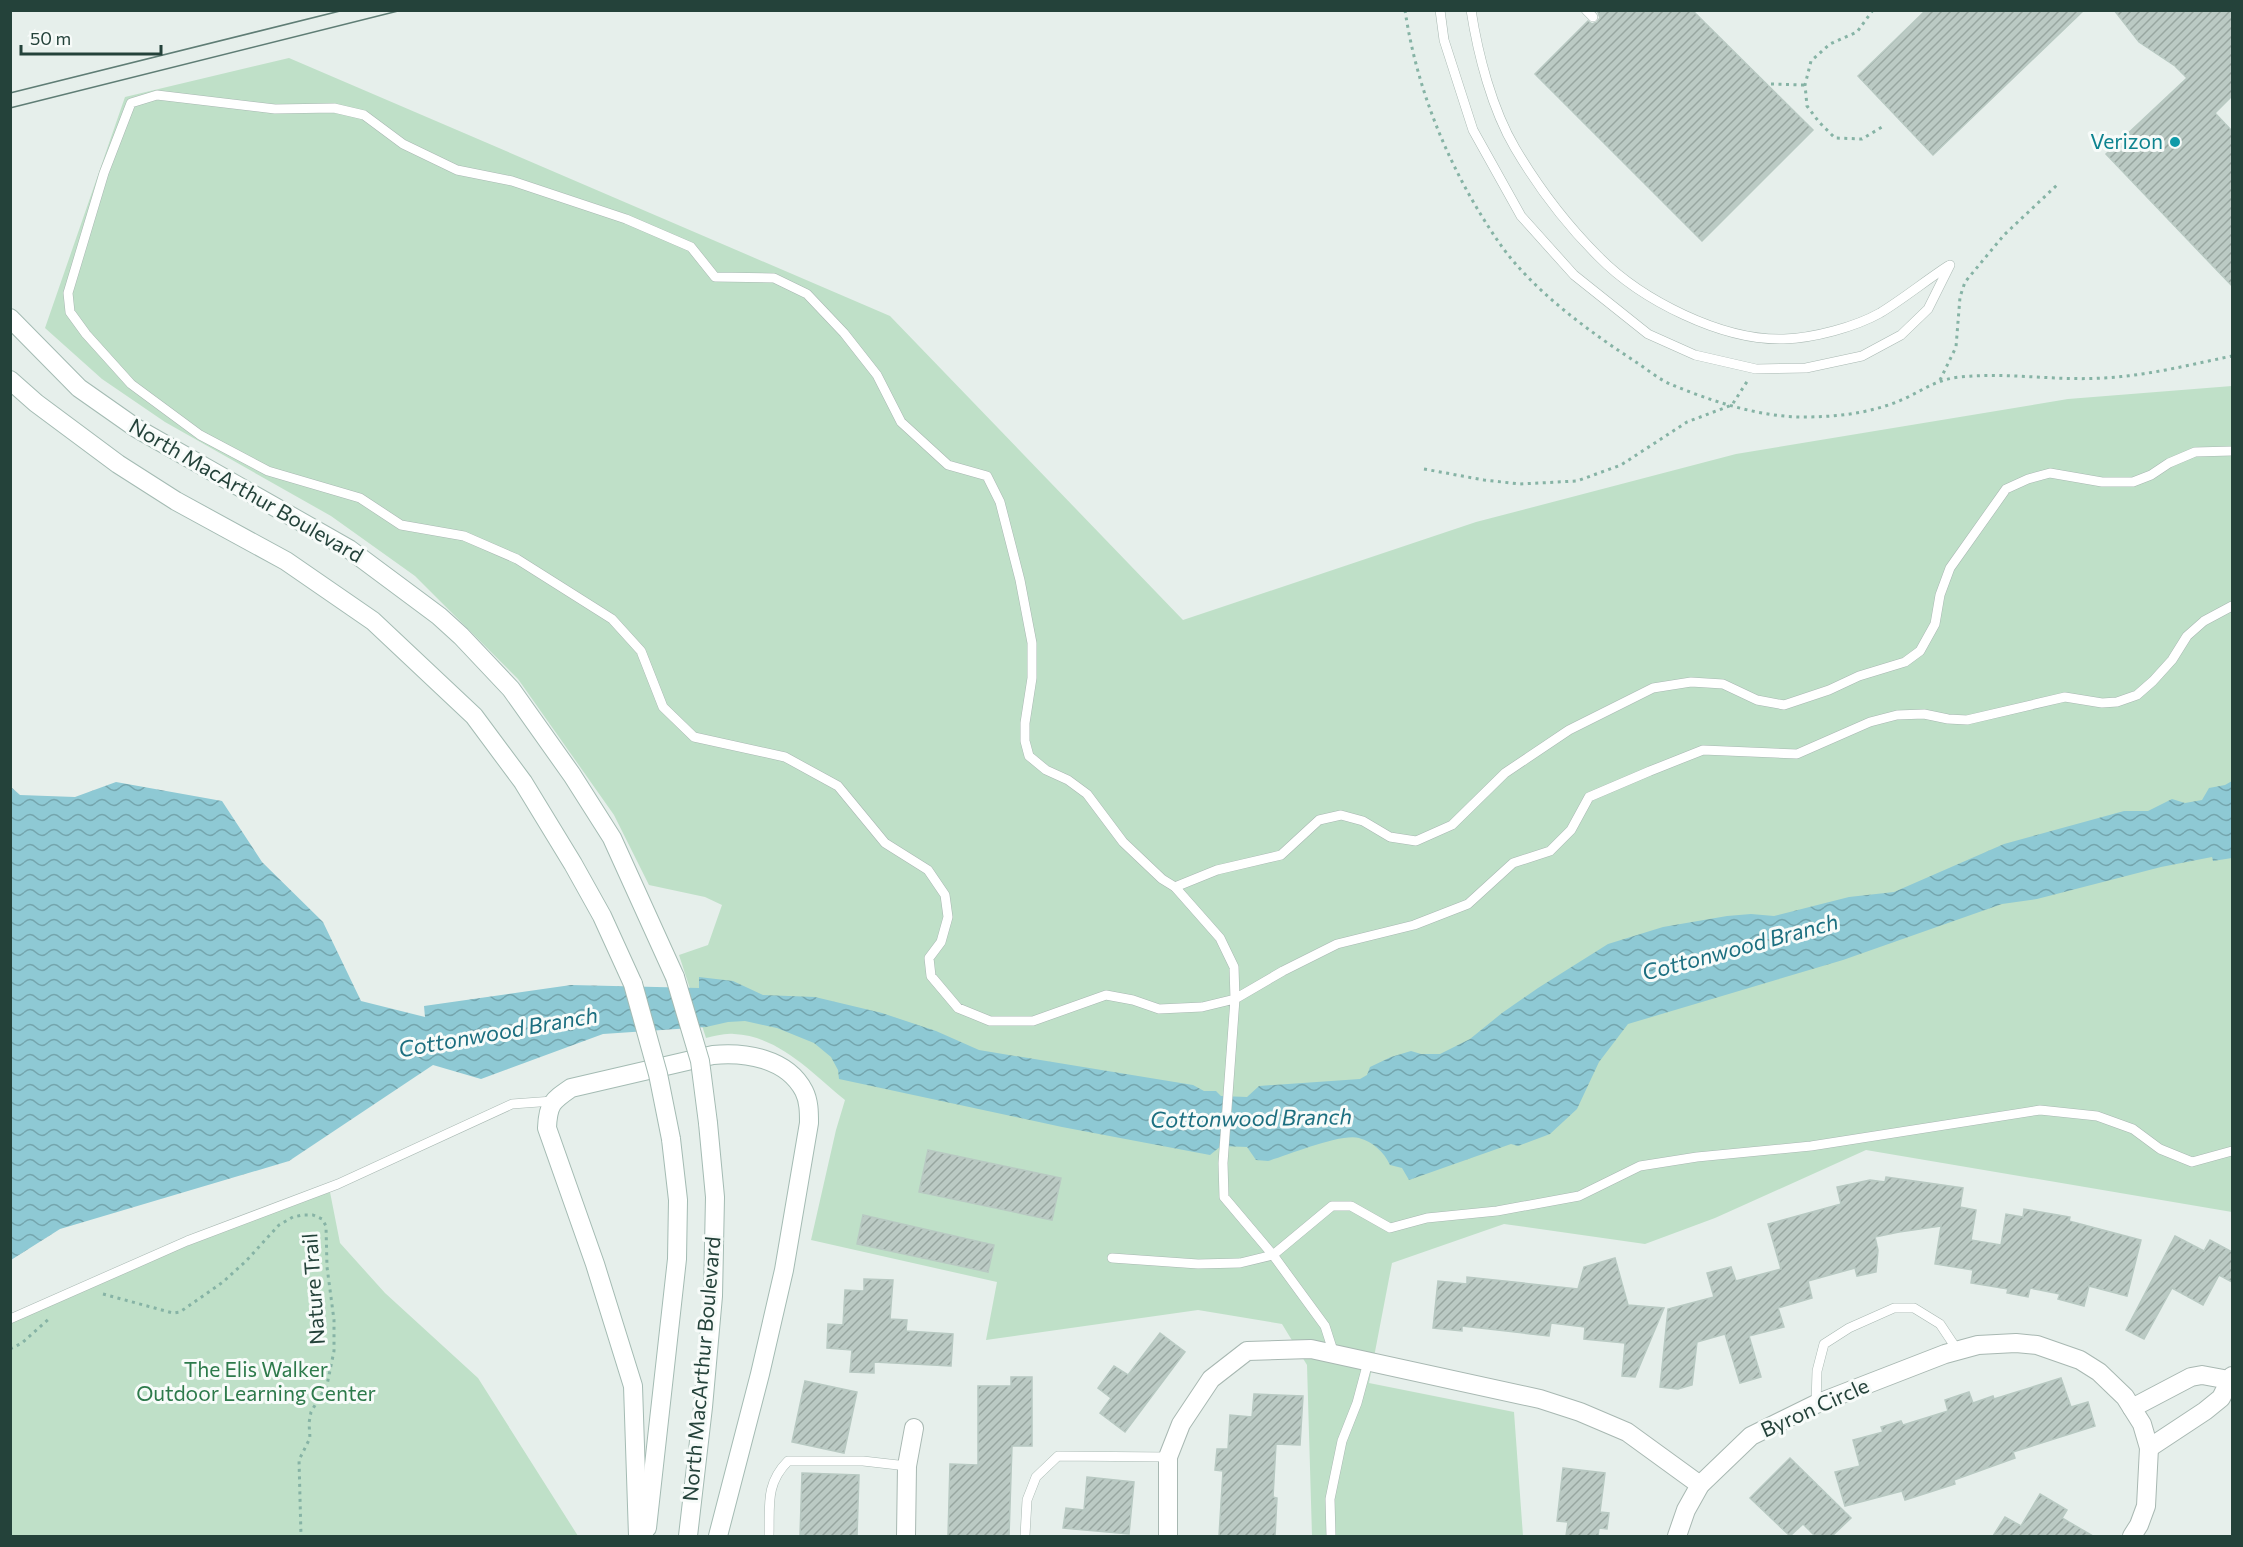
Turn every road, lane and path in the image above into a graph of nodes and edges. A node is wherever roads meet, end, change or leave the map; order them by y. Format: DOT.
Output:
graph roads {
  1 [pos="1440,10"];
  2 [pos="1471,10"];
  3 [pos="1873,10"];
  4 [pos="1771,84"];
  5 [pos="1805,85"];
  6 [pos="1882,126"];
  7 [pos="2057,185"];
  8 [pos="10,318"];
  9 [pos="2232,356"];
  10 [pos="1756,369"];
  11 [pos="10,380"];
  12 [pos="2232,452"];
  13 [pos="1424,469"];
  14 [pos="2232,606"];
  15 [pos="1175,886"];
  16 [pos="1235,999"];
  17 [pos="553,1101"];
  18 [pos="2232,1151"];
  19 [pos="1273,1255"];
  20 [pos="1112,1258"];
  21 [pos="97,1294"];
  22 [pos="59,1313"];
  23 [pos="10,1319"];
  24 [pos="10,1349"];
  25 [pos="1958,1351"];
  26 [pos="1334,1354"];
  27 [pos="1368,1362"];
  28 [pos="2231,1381"];
  29 [pos="1816,1404"];
  30 [pos="2133,1408"];
  31 [pos="914,1428"];
  32 [pos="2149,1448"];
  33 [pos="1168,1457"];
  34 [pos="907,1466"];
  35 [pos="1700,1485"];
  36 [pos="300,1536"];
  37 [pos="638,1536"];
  38 [pos="646,1536"];
  39 [pos="688,1536"];
  40 [pos="718,1536"];
  41 [pos="769,1536"];
  42 [pos="906,1536"];
  43 [pos="1025,1536"];
  44 [pos="1168,1536"];
  45 [pos="1331,1536"];
  46 [pos="1677,1536"];
  47 [pos="2132,1536"];
  1 -- 10 [label="lane"];
  2 -- 10 [label="lane"];
  3 -- 5 [label="path"];
  4 -- 5 [label="path"];
  5 -- 6 [label="path"];
  7 -- 9 [label="path"];
  8 -- 39 [label="main road, North MacArthur Boulevard, bridge"];
  10 -- 13 [label="path"];
  11 -- 38 [label="main road, North MacArthur Boulevard, bridge"];
  12 -- 15 [label="lane"];
  14 -- 16 [label="lane"];
  15 -- 16 [label="lane"];
  15 -- 16 [label="lane"];
  16 -- 19 [label="lane"];
  17 -- 23 [label="lane"];
  17 -- 37 [label="main road"];
  17 -- 40 [label="main road"];
  18 -- 19 [label="lane"];
  19 -- 20 [label="lane"];
  19 -- 26 [label="lane"];
  21 -- 36 [label="path, Nature Trail"];
  22 -- 24 [label="path"];
  25 -- 29 [label="main road, Byron Circle"];
  25 -- 29 [label="lane"];
  25 -- 30 [label="main road, Byron Circle"];
  26 -- 27 [label="main road"];
  26 -- 33 [label="main road"];
  27 -- 35 [label="main road"];
  27 -- 45 [label="lane"];
  28 -- 30 [label="main road"];
  28 -- 32 [label="main road"];
  29 -- 35 [label="main road, Byron Circle"];
  30 -- 32 [label="main road, Byron Circle"];
  31 -- 34 [label="main road"];
  32 -- 47 [label="main road, Byron Circle"];
  33 -- 43 [label="lane"];
  33 -- 44 [label="main road"];
  34 -- 41 [label="lane"];
  34 -- 42 [label="main road"];
  35 -- 46 [label="main road, Byron Circle"];
}
